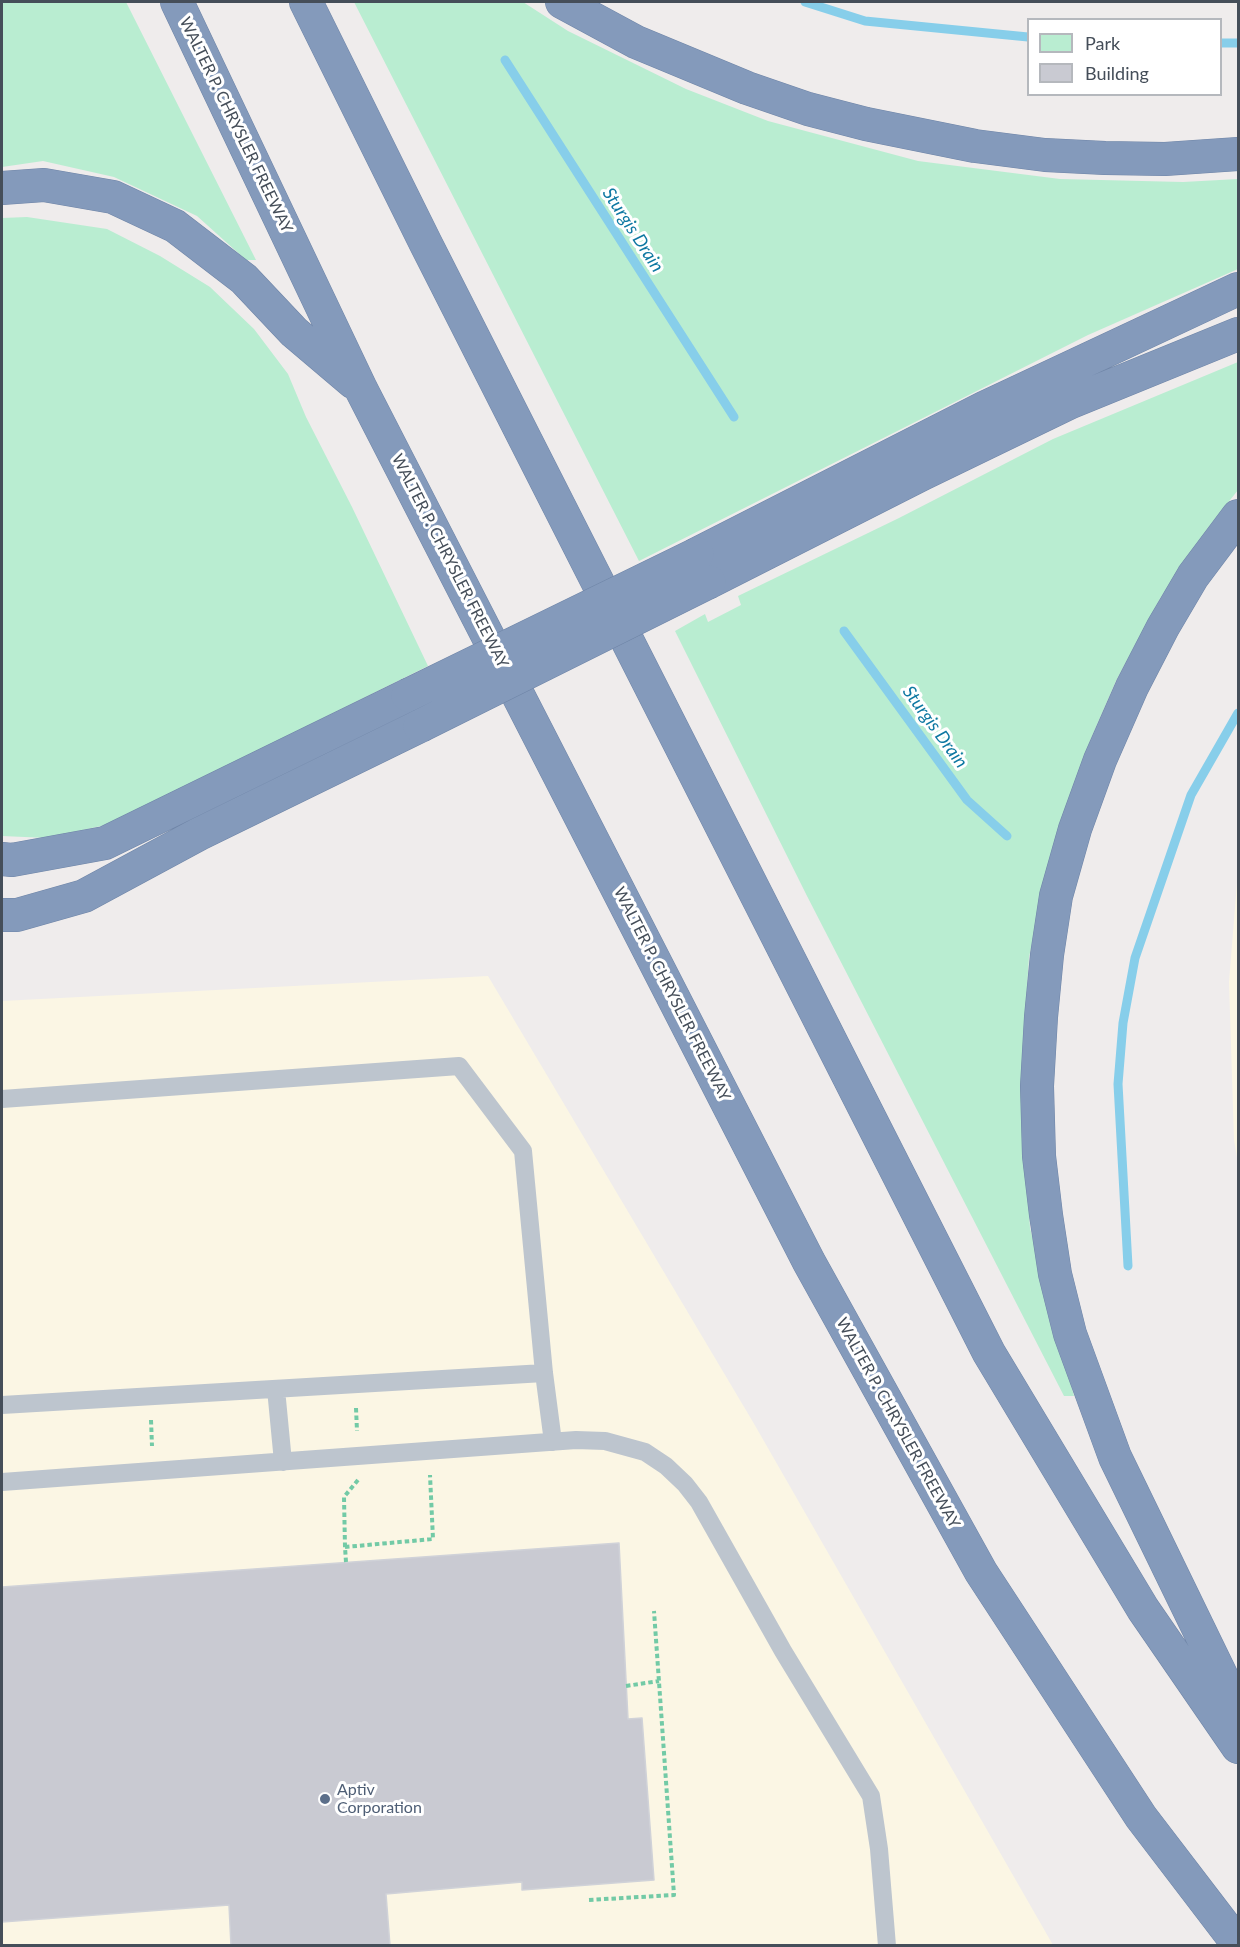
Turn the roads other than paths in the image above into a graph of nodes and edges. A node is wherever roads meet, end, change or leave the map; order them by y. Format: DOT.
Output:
graph roads {
  1 [pos="177,2"];
  2 [pos="306,2"];
  3 [pos="562,2"];
  4 [pos="1239,154"];
  5 [pos="2,188"];
  6 [pos="1239,290"];
  7 [pos="1239,334"];
  8 [pos="362,389"];
  9 [pos="1239,516"];
  10 [pos="703,568"];
  11 [pos="2,859"];
  12 [pos="2,915"];
  13 [pos="2,1100"];
  14 [pos="544,1373"];
  15 [pos="276,1389"];
  16 [pos="2,1405"];
  17 [pos="553,1442"];
  18 [pos="283,1462"];
  19 [pos="2,1482"];
  20 [pos="1239,1710"];
  21 [pos="1239,1748"];
  22 [pos="1239,1944"];
  23 [pos="887,1946"];
  1 -- 8 [label="highway, WALTER P. CHRYSLER FREEWAY"];
  2 -- 21 [label="highway"];
  3 -- 4 [label="highway"];
  5 -- 8 [label="highway"];
  6 -- 10 [label="highway"];
  7 -- 10 [label="highway"];
  8 -- 22 [label="highway, WALTER P. CHRYSLER FREEWAY"];
  9 -- 20 [label="highway"];
  10 -- 11 [label="highway, bridge"];
  10 -- 12 [label="highway, bridge"];
  13 -- 14 [label="lane"];
  14 -- 15 [label="lane"];
  14 -- 17 [label="lane"];
  15 -- 16 [label="lane"];
  15 -- 18 [label="lane"];
  17 -- 18 [label="lane"];
  17 -- 23 [label="lane"];
  18 -- 19 [label="lane"];
}
